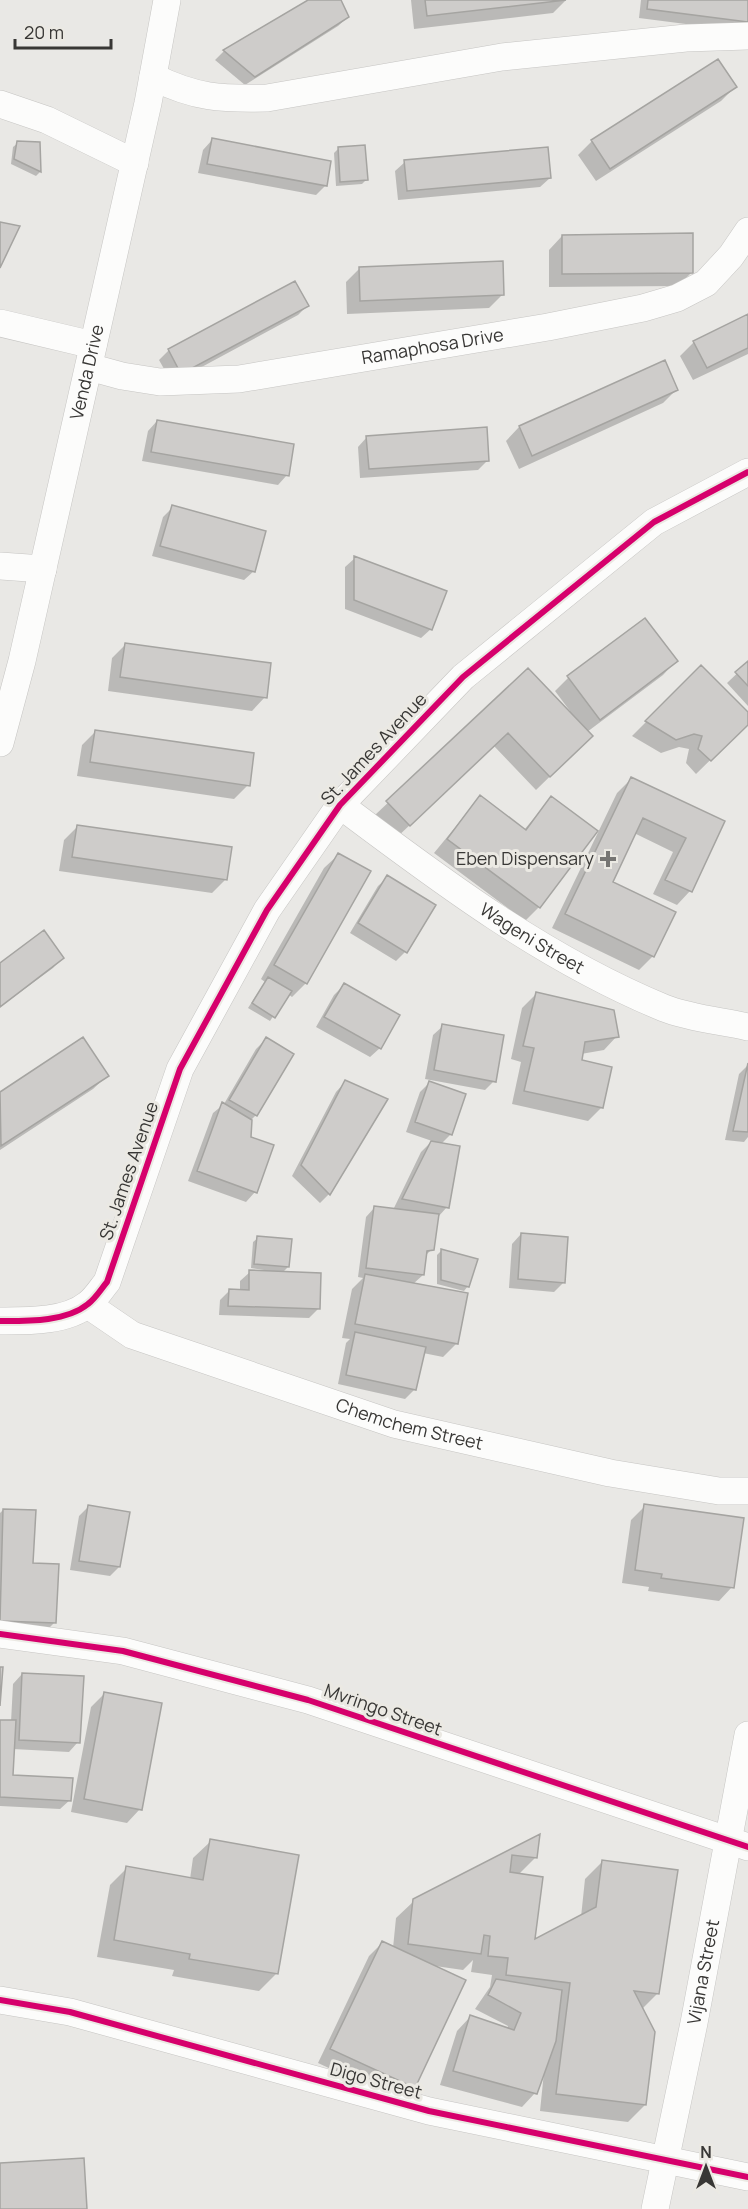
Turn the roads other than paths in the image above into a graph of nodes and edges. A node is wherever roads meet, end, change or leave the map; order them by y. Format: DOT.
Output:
graph roads {
  1 [pos="167,0"];
  2 [pos="748,36"];
  3 [pos="153,77"];
  4 [pos="0,104"];
  5 [pos="135,163"];
  6 [pos="748,231"];
  7 [pos="0,323"];
  8 [pos="91,356"];
  9 [pos="748,472"];
  10 [pos="0,566"];
  11 [pos="43,569"];
  12 [pos="0,743"];
  13 [pos="340,805"];
  14 [pos="748,1027"];
  15 [pos="88,1305"];
  16 [pos="0,1321"];
  17 [pos="748,1491"];
  18 [pos="0,1634"];
  19 [pos="748,1735"];
  20 [pos="738,1844"];
  21 [pos="0,2000"];
  22 [pos="665,2160"];
  23 [pos="748,2177"];
  24 [pos="655,2209"];
  1 -- 3 [label="street, Venda Drive"];
  2 -- 3 [label="street"];
  3 -- 5 [label="street, Venda Drive"];
  4 -- 5 [label="street"];
  5 -- 8 [label="street, Venda Drive"];
  6 -- 8 [label="street, Ramaphosa Drive"];
  7 -- 8 [label="street, Ramaphosa Drive"];
  8 -- 11 [label="street, Venda Drive"];
  9 -- 13 [label="street, St. James Avenue"];
  10 -- 11 [label="street"];
  11 -- 12 [label="street, Venda Drive"];
  13 -- 14 [label="street, Wageni Street"];
  13 -- 15 [label="street, St. James Avenue"];
  15 -- 16 [label="street, St. James Avenue"];
  15 -- 17 [label="street, Chemchem Street"];
  18 -- 20 [label="street, Mvringo Street"];
  19 -- 20 [label="street, Vijana Street"];
  20 -- 22 [label="street, Vijana Street"];
  21 -- 22 [label="street, Digo Street"];
  22 -- 23 [label="street, Digo Street"];
  22 -- 24 [label="street, Vijana Street"];
}
